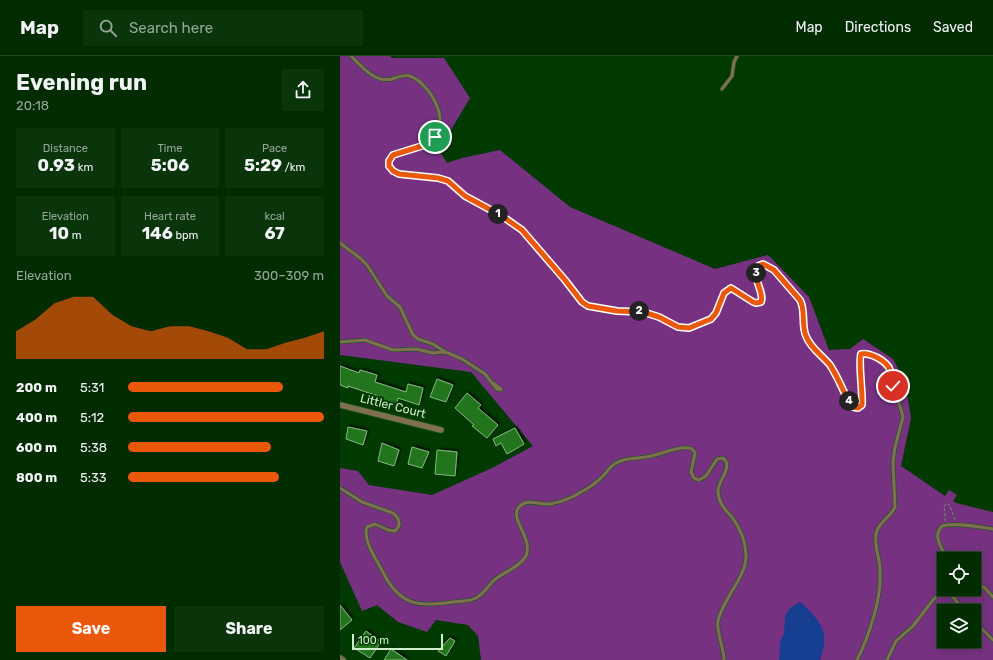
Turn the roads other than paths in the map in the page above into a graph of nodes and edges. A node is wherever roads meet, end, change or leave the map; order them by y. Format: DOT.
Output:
graph roads {
  1 [pos="351,56"];
  2 [pos="737,56"];
  3 [pos="722,88"];
  4 [pos="340,243"];
  5 [pos="340,342"];
  6 [pos="448,353"];
  7 [pos="493,383"];
  8 [pos="340,405"];
  9 [pos="441,430"];
  10 [pos="340,488"];
  11 [pos="993,529"];
  12 [pos="944,552"];
  13 [pos="981,587"];
  14 [pos="993,597"];
  15 [pos="959,604"];
  16 [pos="981,628"];
  17 [pos="993,640"];
  18 [pos="340,658"];
  19 [pos="343,660"];
  20 [pos="724,660"];
  21 [pos="857,660"];
  22 [pos="887,660"];
  1 -- 21 [label="lane"];
  2 -- 3 [label="lane"];
  4 -- 6 [label="lane"];
  5 -- 6 [label="lane"];
  6 -- 7 [label="lane"];
  8 -- 9 [label="street, Littler Court"];
  10 -- 20 [label="lane"];
  11 -- 12 [label="lane"];
  13 -- 14 [label="lane"];
  15 -- 22 [label="lane"];
  16 -- 17 [label="lane"];
  18 -- 19 [label="street"];
}
